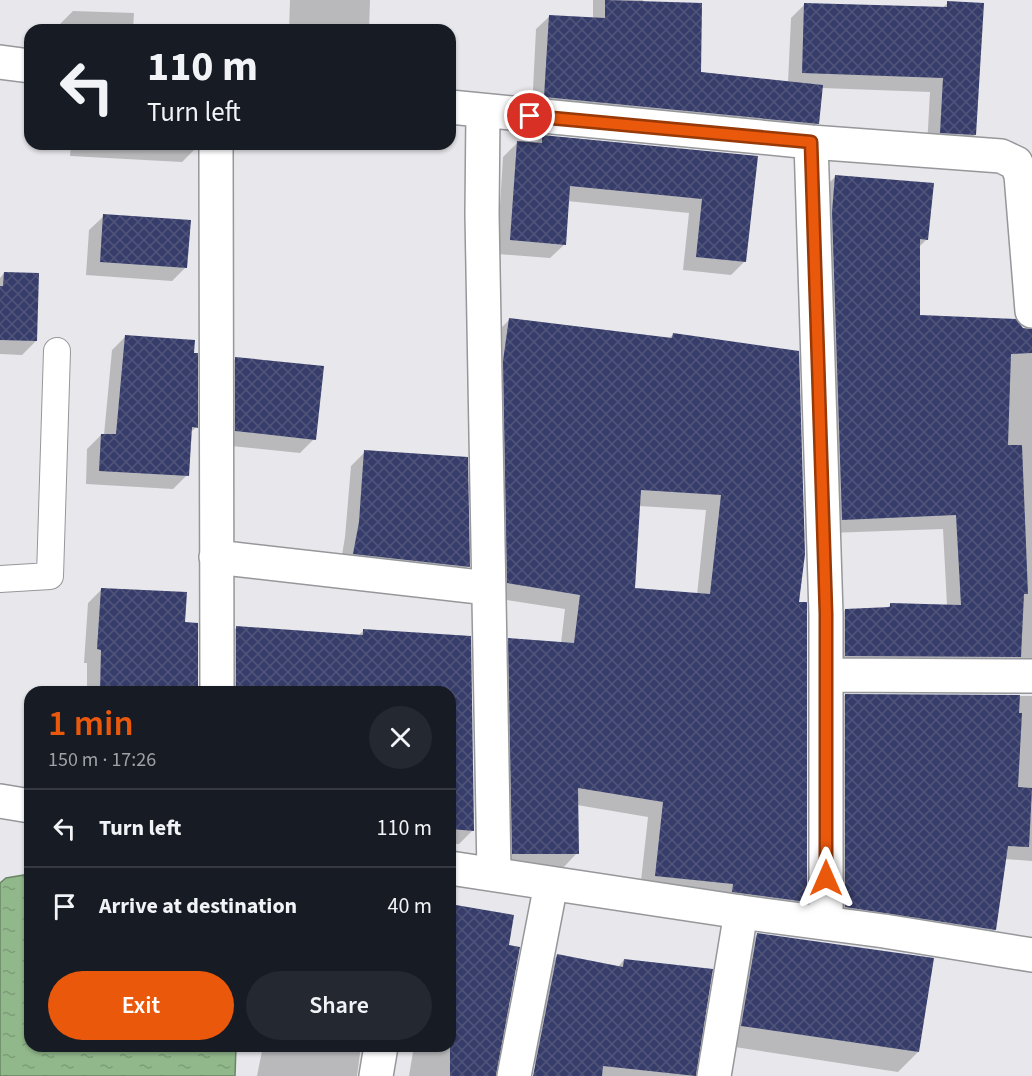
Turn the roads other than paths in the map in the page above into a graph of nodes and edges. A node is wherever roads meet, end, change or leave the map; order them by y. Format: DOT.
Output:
graph roads {
  1 [pos="0,62"];
  2 [pos="24,65"];
  3 [pos="456,108"];
  4 [pos="483,111"];
  5 [pos="811,142"];
  6 [pos="216,150"];
  7 [pos="1032,311"];
  8 [pos="57,351"];
  9 [pos="216,557"];
  10 [pos="0,579"];
  11 [pos="488,588"];
  12 [pos="826,675"];
  13 [pos="1032,676"];
  14 [pos="217,686"];
  15 [pos="0,801"];
  16 [pos="24,805"];
  17 [pos="456,869"];
  18 [pos="494,873"];
  19 [pos="551,884"];
  20 [pos="741,912"];
  21 [pos="826,923"];
  22 [pos="1032,955"];
  23 [pos="380,1052"];
  24 [pos="376,1076"];
  25 [pos="514,1076"];
  26 [pos="714,1076"];
  1 -- 2 [label="street"];
  3 -- 4 [label="street"];
  4 -- 5 [label="street"];
  4 -- 11 [label="street"];
  5 -- 7 [label="street"];
  5 -- 12 [label="street"];
  6 -- 9 [label="street"];
  8 -- 10 [label="lane"];
  9 -- 11 [label="street"];
  9 -- 14 [label="street"];
  11 -- 18 [label="street"];
  12 -- 13 [label="street"];
  12 -- 21 [label="street"];
  15 -- 16 [label="street"];
  17 -- 18 [label="street"];
  18 -- 19 [label="street"];
  19 -- 20 [label="street"];
  19 -- 25 [label="street"];
  20 -- 21 [label="street"];
  20 -- 26 [label="street"];
  21 -- 22 [label="street"];
  23 -- 24 [label="street"];
}
